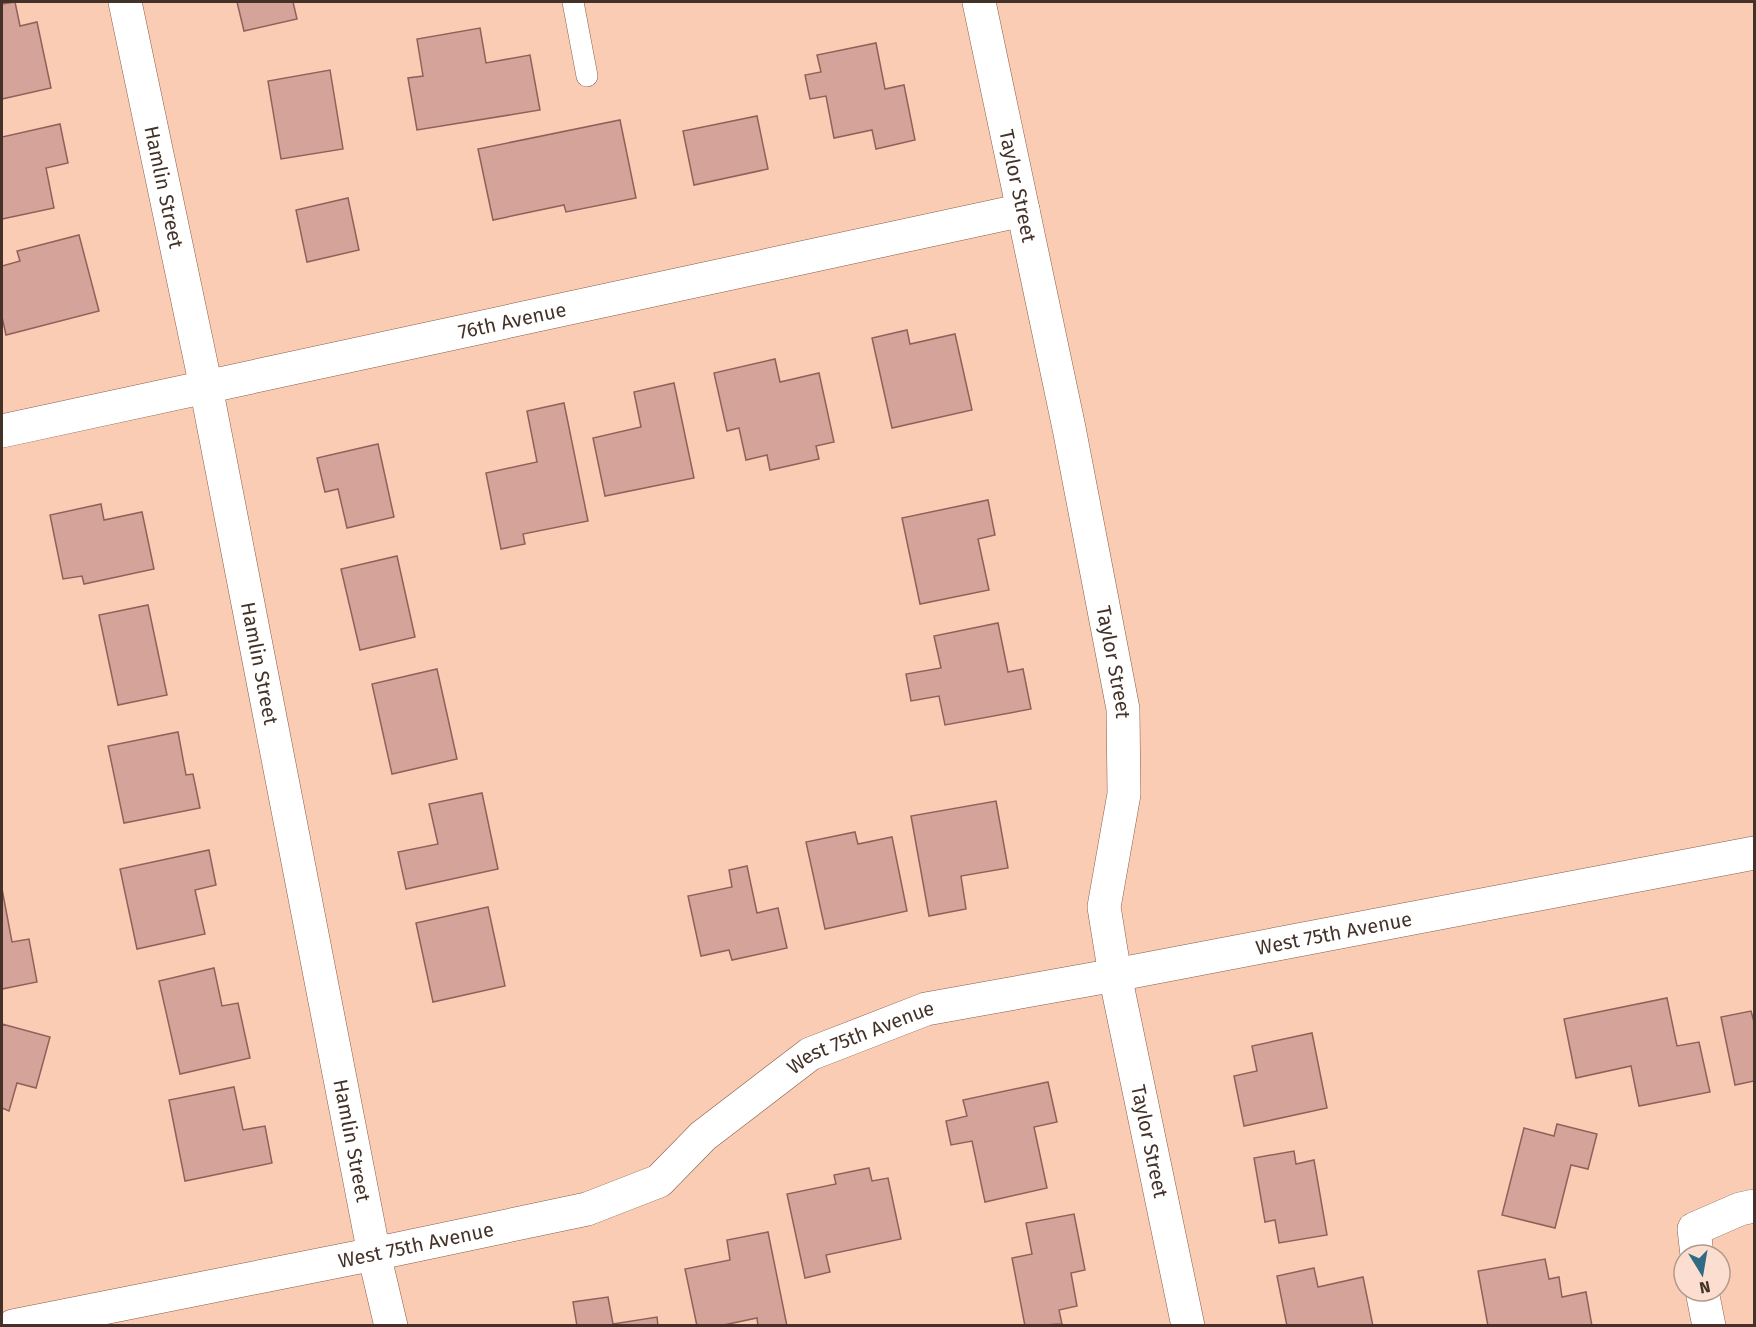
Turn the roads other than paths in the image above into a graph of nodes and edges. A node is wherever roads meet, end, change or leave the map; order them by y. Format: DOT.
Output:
graph roads {
  1 [pos="125,2"];
  2 [pos="573,2"];
  3 [pos="979,2"];
  4 [pos="587,76"];
  5 [pos="1023,210"];
  6 [pos="206,387"];
  7 [pos="2,431"];
  8 [pos="1755,853"];
  9 [pos="1115,975"];
  10 [pos="1755,1206"];
  11 [pos="1695,1242"];
  12 [pos="374,1254"];
  13 [pos="1704,1303"];
  14 [pos="13,1326"];
  15 [pos="391,1326"];
  16 [pos="1188,1326"];
  17 [pos="1709,1326"];
  1 -- 6 [label="street, Hamlin Street"];
  2 -- 4 [label="lane"];
  3 -- 5 [label="street, Taylor Street"];
  5 -- 6 [label="street, 76th Avenue"];
  5 -- 9 [label="street, Taylor Street"];
  6 -- 7 [label="street, 76th Avenue"];
  6 -- 12 [label="street, Hamlin Street"];
  8 -- 9 [label="street, West 75th Avenue"];
  9 -- 12 [label="street, West 75th Avenue"];
  9 -- 16 [label="street, Taylor Street"];
  10 -- 11 [label="street"];
  12 -- 14 [label="street, West 75th Avenue"];
  12 -- 15 [label="street, Hamlin Street"];
  13 -- 17 [label="street"];
}
